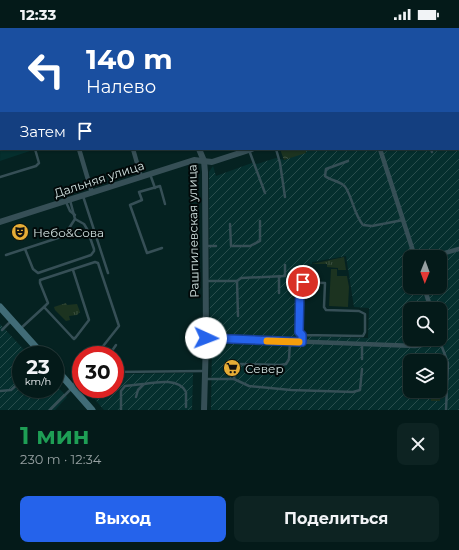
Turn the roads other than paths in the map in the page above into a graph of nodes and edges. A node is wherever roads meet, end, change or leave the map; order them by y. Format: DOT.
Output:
graph roads {
  1 [pos="35,150"];
  2 [pos="79,150"];
  3 [pos="132,150"];
  4 [pos="199,150"];
  5 [pos="250,150"];
  6 [pos="276,150"];
  7 [pos="380,150"];
  8 [pos="204,161"];
  9 [pos="348,161"];
  10 [pos="150,174"];
  11 [pos="0,177"];
  12 [pos="141,177"];
  13 [pos="155,188"];
  14 [pos="92,193"];
  15 [pos="265,193"];
  16 [pos="83,196"];
  17 [pos="285,197"];
  18 [pos="68,201"];
  19 [pos="165,204"];
  20 [pos="75,215"];
  21 [pos="75,219"];
  22 [pos="403,220"];
  23 [pos="260,221"];
  24 [pos="0,222"];
  25 [pos="230,224"];
  26 [pos="206,246"];
  27 [pos="216,246"];
  28 [pos="226,246"];
  29 [pos="231,246"];
  30 [pos="25,248"];
  31 [pos="162,248"];
  32 [pos="459,249"];
  33 [pos="413,250"];
  34 [pos="447,252"];
  35 [pos="6,254"];
  36 [pos="285,265"];
  37 [pos="73,270"];
  38 [pos="108,273"];
  39 [pos="279,276"];
  40 [pos="206,281"];
  41 [pos="237,281"];
  42 [pos="300,289"];
  43 [pos="308,290"];
  44 [pos="280,293"];
  45 [pos="0,307"];
  46 [pos="44,308"];
  47 [pos="238,316"];
  48 [pos="12,320"];
  49 [pos="20,329"];
  50 [pos="2,330"];
  51 [pos="302,335"];
  52 [pos="349,336"];
  53 [pos="206,338"];
  54 [pos="290,342"];
  55 [pos="302,342"];
  56 [pos="349,344"];
  57 [pos="362,344"];
  58 [pos="35,346"];
  59 [pos="103,346"];
  60 [pos="403,346"];
  61 [pos="442,346"];
  62 [pos="362,359"];
  63 [pos="362,369"];
  64 [pos="205,371"];
  65 [pos="124,372"];
  66 [pos="64,378"];
  67 [pos="205,379"];
  68 [pos="234,379"];
  69 [pos="144,384"];
  70 [pos="72,387"];
  71 [pos="12,389"];
  72 [pos="0,391"];
  73 [pos="136,397"];
  74 [pos="83,398"];
  75 [pos="186,407"];
  76 [pos="88,409"];
  77 [pos="50,410"];
  78 [pos="121,410"];
  79 [pos="204,410"];
  80 [pos="446,410"];
  1 -- 11 [label="lane"];
  2 -- 14 [label="street"];
  3 -- 12 [label="street"];
  4 -- 8 [label="street, Рашпилевская улица"];
  5 -- 8 [label="street, Дальняя улица"];
  5 -- 15 [label="lane"];
  6 -- 17 [label="lane"];
  7 -- 22 [label="street"];
  8 -- 10 [label="street, Дальняя улица"];
  8 -- 26 [label="street, Рашпилевская улица"];
  9 -- 22 [label="lane"];
  10 -- 12 [label="street, Дальняя улица"];
  10 -- 13 [label="lane"];
  12 -- 14 [label="street, Дальняя улица"];
  13 -- 19 [label="lane"];
  13 -- 31 [label="lane"];
  14 -- 16 [label="street, Дальняя улица"];
  16 -- 18 [label="street, Дальняя улица"];
  16 -- 38 [label="lane"];
  18 -- 20 [label="lane"];
  18 -- 20 [label="lane"];
  18 -- 24 [label="street, Дальняя улица"];
  20 -- 21 [label="lane"];
  21 -- 30 [label="lane"];
  21 -- 30 [label="lane"];
  22 -- 33 [label="street"];
  23 -- 29 [label="lane"];
  25 -- 29 [label="lane"];
  26 -- 27 [label="lane"];
  26 -- 40 [label="street, Рашпилевская улица"];
  28 -- 29 [label="lane"];
  30 -- 35 [label="lane"];
  32 -- 34 [label="street"];
  36 -- 39 [label="lane"];
  37 -- 46 [label="lane"];
  37 -- 46 [label="lane"];
  37 -- 59 [label="lane"];
  39 -- 41 [label="lane"];
  39 -- 44 [label="lane"];
  40 -- 41 [label="lane"];
  40 -- 53 [label="street, Рашпилевская улица"];
  41 -- 47 [label="lane"];
  42 -- 43 [label="lane"];
  42 -- 51 [label="lane"];
  42 -- 52 [label="lane"];
  45 -- 48 [label="main road"];
  46 -- 49 [label="lane"];
  48 -- 49 [label="main road"];
  48 -- 50 [label="lane"];
  49 -- 58 [label="main road"];
  51 -- 52 [label="lane"];
  51 -- 55 [label="lane"];
  52 -- 56 [label="lane"];
  53 -- 54 [label="street"];
  53 -- 64 [label="street, Рашпилевская улица"];
  54 -- 55 [label="street"];
  54 -- 68 [label="lane"];
  55 -- 56 [label="street"];
  56 -- 57 [label="street"];
  57 -- 60 [label="street"];
  57 -- 62 [label="lane"];
  61 -- 80 [label="lane"];
  63 -- 68 [label="lane"];
  64 -- 65 [label="lane"];
  64 -- 67 [label="street, Рашпилевская улица"];
  66 -- 70 [label="main road"];
  67 -- 68 [label="lane"];
  67 -- 79 [label="street, Рашпилевская улица"];
  69 -- 73 [label="lane"];
  69 -- 75 [label="lane"];
  69 -- 78 [label="lane"];
  70 -- 77 [label="lane"];
  71 -- 72 [label="lane"];
  74 -- 76 [label="main road"];
}
